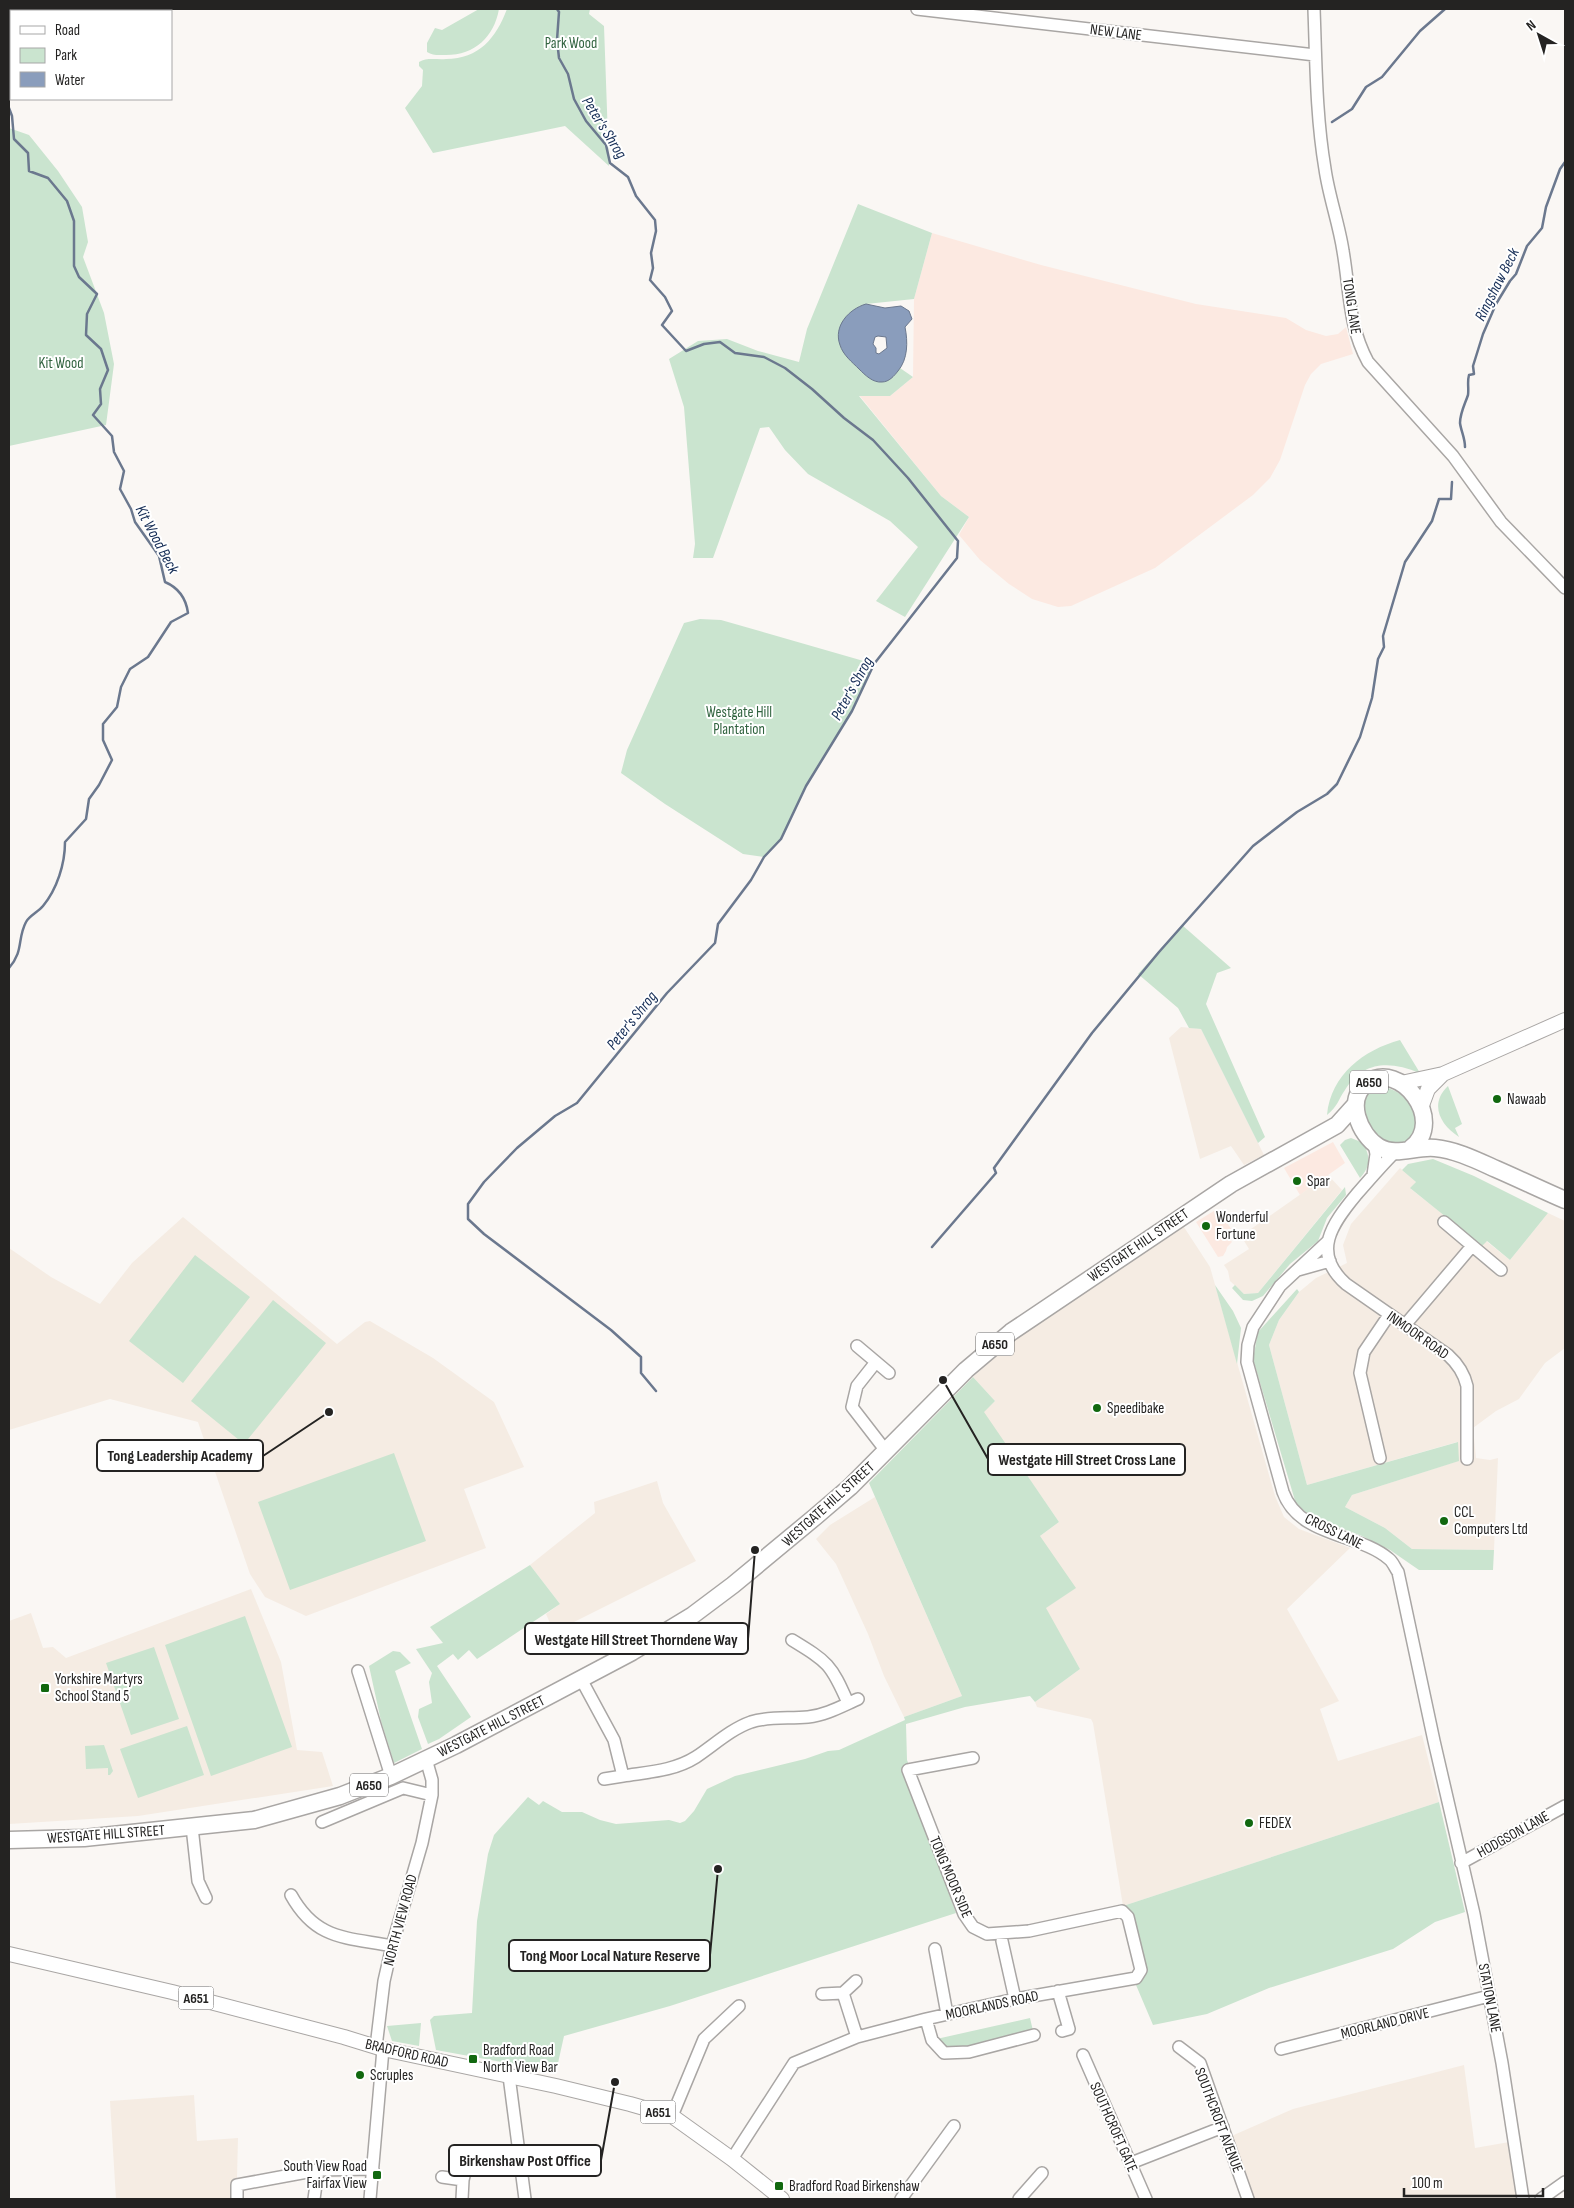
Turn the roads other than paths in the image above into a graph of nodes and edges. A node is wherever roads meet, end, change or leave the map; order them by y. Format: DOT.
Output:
graph roads {
  1 [pos="917,9"];
  2 [pos="1314,9"];
  3 [pos="1315,55"];
  4 [pos="1565,588"];
  5 [pos="1565,1020"];
  6 [pos="1443,1074"];
  7 [pos="1401,1083"];
  8 [pos="1355,1105"];
  9 [pos="1423,1115"];
  10 [pos="1337,1125"];
  11 [pos="1370,1139"];
  12 [pos="1403,1150"];
  13 [pos="1462,1154"];
  14 [pos="1373,1175"];
  15 [pos="1565,1200"];
  16 [pos="1444,1222"];
  17 [pos="1327,1242"];
  18 [pos="1472,1246"];
  19 [pos="1330,1261"];
  20 [pos="1297,1270"];
  21 [pos="1501,1270"];
  22 [pos="1389,1315"];
  23 [pos="1405,1325"];
  24 [pos="857,1346"];
  25 [pos="876,1362"];
  26 [pos="889,1373"];
  27 [pos="886,1450"];
  28 [pos="1380,1458"];
  29 [pos="1467,1459"];
  30 [pos="792,1640"];
  31 [pos="358,1671"];
  32 [pos="581,1679"];
  33 [pos="973,1758"];
  34 [pos="426,1759"];
  35 [pos="391,1776"];
  36 [pos="623,1776"];
  37 [pos="604,1779"];
  38 [pos="432,1795"];
  39 [pos="1447,1799"];
  40 [pos="1565,1806"];
  41 [pos="322,1822"];
  42 [pos="192,1827"];
  43 [pos="9,1840"];
  44 [pos="1461,1863"];
  45 [pos="291,1895"];
  46 [pos="206,1898"];
  47 [pos="1002,1941"];
  48 [pos="392,1946"];
  49 [pos="935,1949"];
  50 [pos="9,1954"];
  51 [pos="1141,1970"];
  52 [pos="856,1981"];
  53 [pos="1058,1991"];
  54 [pos="843,1993"];
  55 [pos="822,1994"];
  56 [pos="1489,1996"];
  57 [pos="1015,1999"];
  58 [pos="739,2006"];
  59 [pos="947,2014"];
  60 [pos="926,2019"];
  61 [pos="1062,2031"];
  62 [pos="1034,2035"];
  63 [pos="857,2038"];
  64 [pos="379,2048"];
  65 [pos="1178,2048"];
  66 [pos="1280,2050"];
  67 [pos="1083,2055"];
  68 [pos="509,2076"];
  69 [pos="672,2116"];
  70 [pos="954,2126"];
  71 [pos="1223,2127"];
  72 [pos="732,2159"];
  73 [pos="468,2160"];
  74 [pos="1130,2163"];
  75 [pos="372,2168"];
  76 [pos="318,2170"];
  77 [pos="442,2177"];
  78 [pos="463,2180"];
  79 [pos="1040,2180"];
  80 [pos="1565,2182"];
  81 [pos="237,2199"];
  82 [pos="314,2199"];
  83 [pos="370,2199"];
  84 [pos="462,2199"];
  85 [pos="525,2199"];
  86 [pos="782,2199"];
  87 [pos="901,2199"];
  88 [pos="1019,2199"];
  89 [pos="1146,2199"];
  90 [pos="1248,2199"];
  91 [pos="1523,2199"];
  92 [pos="1541,2199"];
  1 -- 3 [label="street, NEW LANE"];
  2 -- 3 [label="street, TONG LANE"];
  3 -- 4 [label="street, TONG LANE"];
  5 -- 6 [label="main road"];
  6 -- 7 [label="main road"];
  6 -- 9 [label="main road"];
  7 -- 8 [label="highway, A650"];
  7 -- 9 [label="highway, A650"];
  8 -- 10 [label="highway, WESTGATE HILL STREET / A650"];
  8 -- 11 [label="highway, A650"];
  9 -- 12 [label="highway"];
  9 -- 13 [label="highway, A650"];
  10 -- 11 [label="highway, A650"];
  10 -- 27 [label="highway, WESTGATE HILL STREET / A650"];
  11 -- 12 [label="highway, A650"];
  11 -- 14 [label="street"];
  12 -- 13 [label="highway, A650"];
  12 -- 14 [label="street, CROSS LANE"];
  13 -- 15 [label="highway, A650"];
  14 -- 17 [label="street, CROSS LANE"];
  16 -- 18 [label="street"];
  17 -- 19 [label="street"];
  17 -- 20 [label="street, CROSS LANE"];
  18 -- 21 [label="street"];
  18 -- 23 [label="street"];
  19 -- 20 [label="street, CROSS LANE"];
  19 -- 22 [label="street, INMOOR ROAD"];
  20 -- 39 [label="street, CROSS LANE"];
  22 -- 23 [label="street, INMOOR ROAD"];
  22 -- 28 [label="street"];
  23 -- 29 [label="street, INMOOR ROAD"];
  24 -- 25 [label="street"];
  25 -- 26 [label="street"];
  25 -- 27 [label="street"];
  27 -- 32 [label="highway, WESTGATE HILL STREET / A650"];
  30 -- 36 [label="street"];
  31 -- 35 [label="street"];
  32 -- 34 [label="highway, WESTGATE HILL STREET / A650"];
  32 -- 36 [label="street"];
  33 -- 51 [label="street, TONG MOOR SIDE"];
  34 -- 35 [label="highway, WESTGATE HILL STREET / A650"];
  34 -- 38 [label="street, NORTH VIEW ROAD"];
  35 -- 42 [label="highway, WESTGATE HILL STREET / A650"];
  36 -- 37 [label="street"];
  38 -- 41 [label="street"];
  38 -- 48 [label="street, NORTH VIEW ROAD"];
  39 -- 44 [label="street, STATION LANE"];
  40 -- 44 [label="street, HODGSON LANE"];
  42 -- 43 [label="highway, WESTGATE HILL STREET / A650"];
  42 -- 46 [label="street"];
  44 -- 56 [label="street, STATION LANE"];
  45 -- 48 [label="street"];
  47 -- 57 [label="street"];
  48 -- 64 [label="street, NORTH VIEW ROAD"];
  49 -- 59 [label="street"];
  50 -- 64 [label="main road, BRADFORD ROAD / A651"];
  51 -- 53 [label="street, MOORLANDS ROAD"];
  52 -- 54 [label="street"];
  53 -- 57 [label="street, MOORLANDS ROAD"];
  53 -- 61 [label="street, MOORLANDS ROAD"];
  54 -- 55 [label="street"];
  54 -- 63 [label="street"];
  56 -- 66 [label="street, MOORLAND DRIVE"];
  56 -- 91 [label="street, STATION LANE"];
  57 -- 59 [label="street, MOORLANDS ROAD"];
  58 -- 69 [label="street"];
  59 -- 60 [label="street, MOORLANDS ROAD"];
  60 -- 62 [label="street, MOORLANDS ROAD"];
  60 -- 63 [label="street, MOORLANDS ROAD"];
  63 -- 72 [label="street, MOORLANDS ROAD"];
  64 -- 68 [label="main road, BRADFORD ROAD / A651"];
  64 -- 75 [label="street, NORTH VIEW ROAD"];
  65 -- 71 [label="street, SOUTHCROFT AVENUE"];
  67 -- 74 [label="street, SOUTHCROFT GATE"];
  68 -- 69 [label="main road, BRADFORD ROAD / A651"];
  68 -- 85 [label="street"];
  69 -- 72 [label="main road, BRADFORD ROAD / A651"];
  70 -- 87 [label="street"];
  71 -- 74 [label="street"];
  71 -- 90 [label="street, SOUTHCROFT AVENUE"];
  72 -- 86 [label="main road, BRADFORD ROAD / A651"];
  73 -- 78 [label="street"];
  74 -- 89 [label="street, SOUTHCROFT GATE"];
  75 -- 76 [label="street"];
  75 -- 83 [label="street, NORTH VIEW ROAD"];
  76 -- 81 [label="street"];
  76 -- 82 [label="street"];
  77 -- 78 [label="street"];
  78 -- 84 [label="street"];
  79 -- 88 [label="street"];
  80 -- 92 [label="street"];
}
